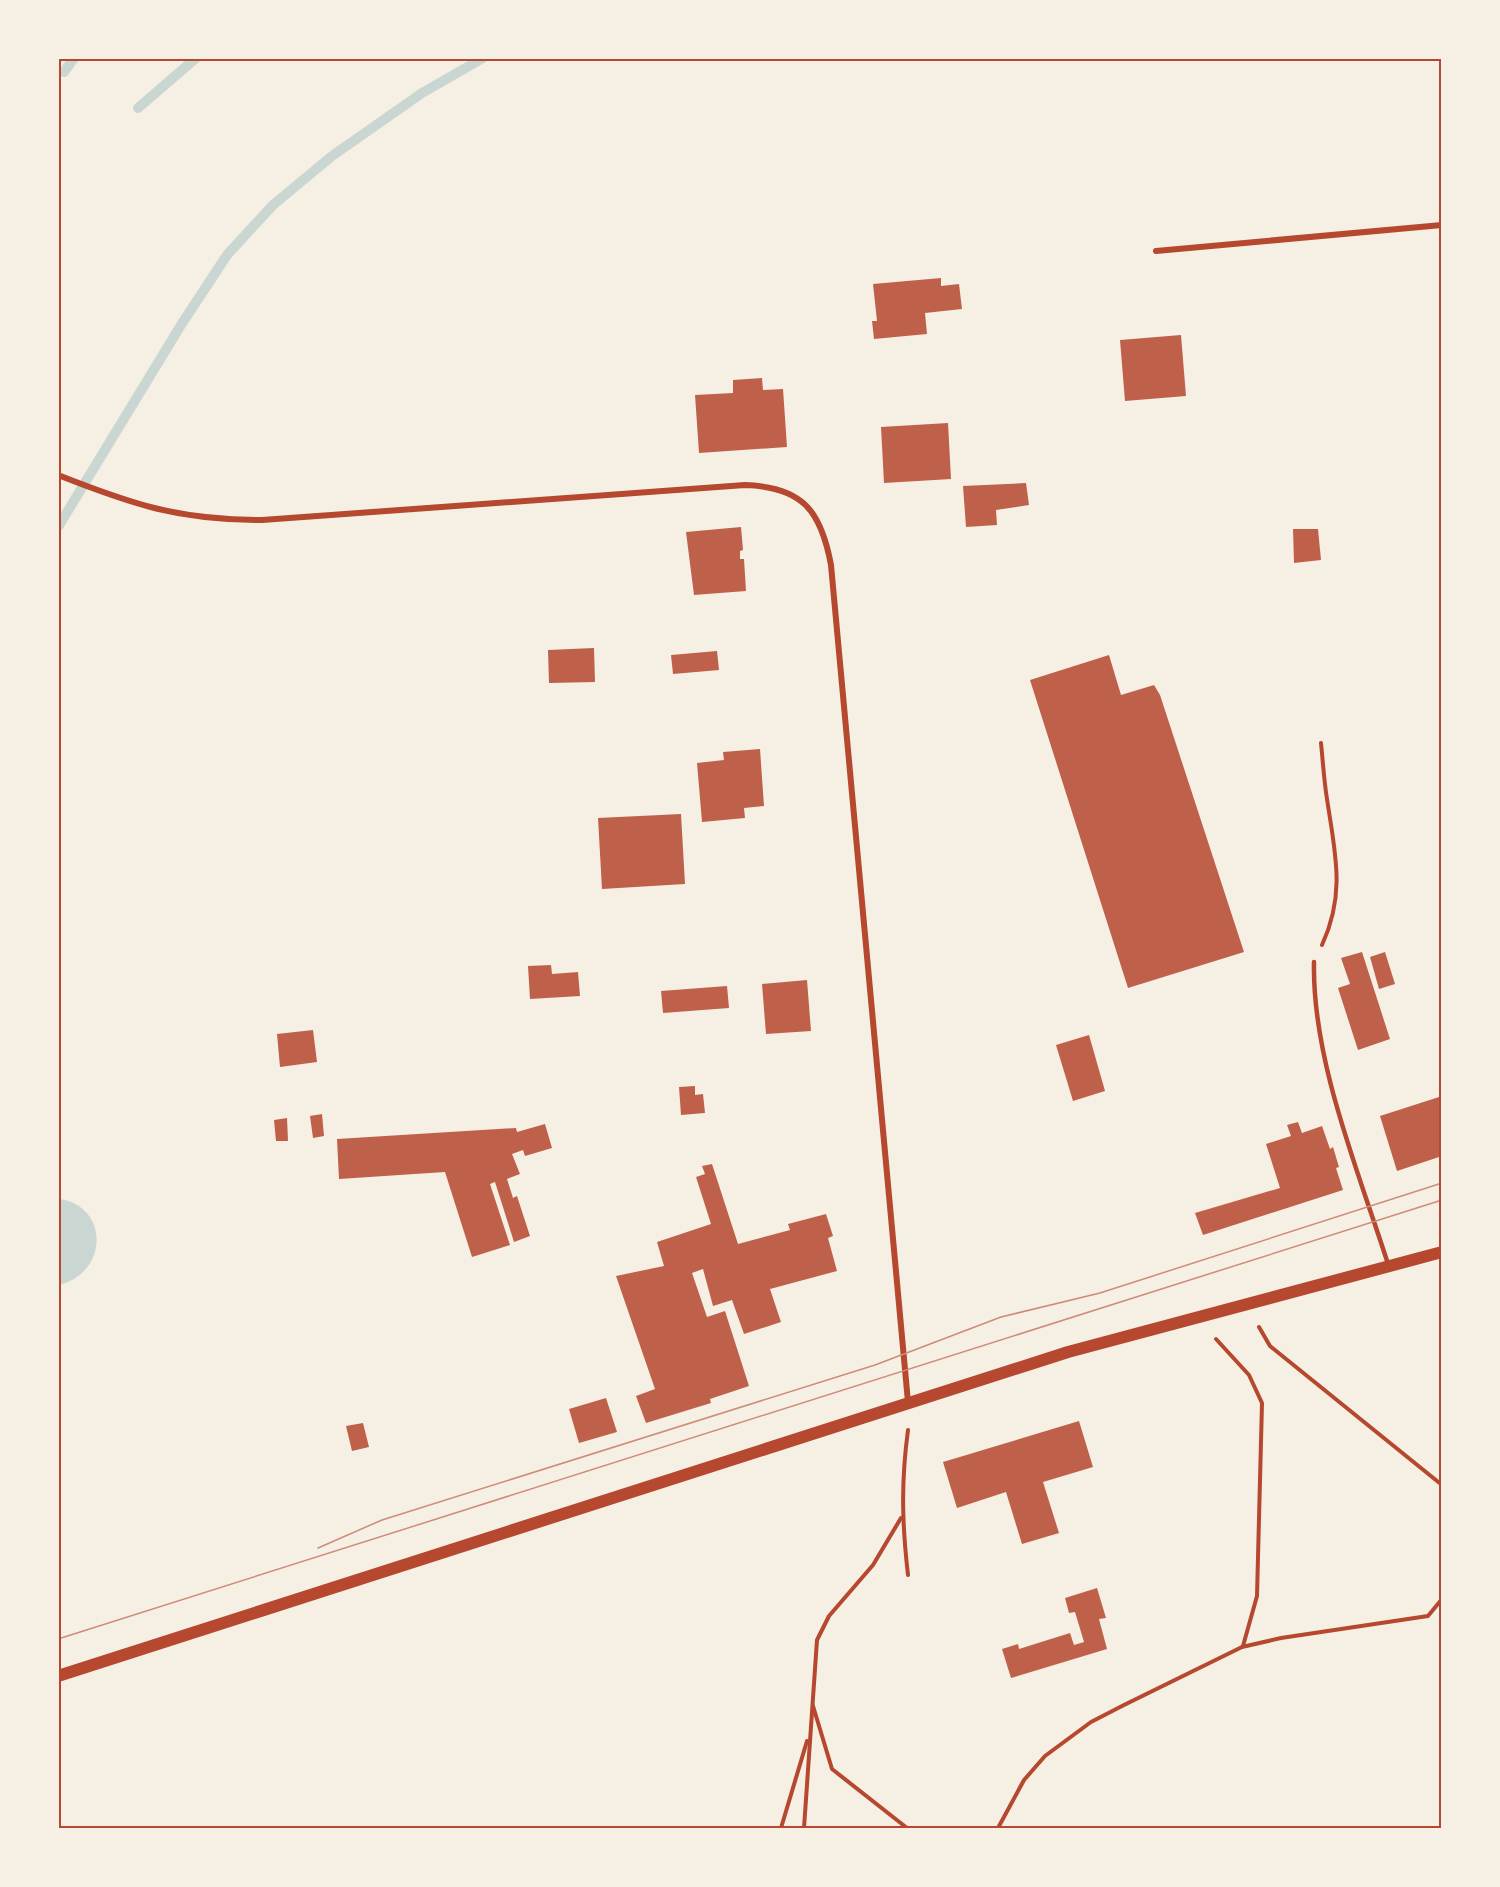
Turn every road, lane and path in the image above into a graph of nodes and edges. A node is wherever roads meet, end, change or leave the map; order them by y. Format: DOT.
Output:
graph roads {
  1 [pos="1442,225"];
  2 [pos="1156,251"];
  3 [pos="58,475"];
  4 [pos="1321,743"];
  5 [pos="1314,962"];
  6 [pos="1442,1252"];
  7 [pos="1390,1267"];
  8 [pos="1248,1305"];
  9 [pos="1188,1320"];
  10 [pos="908,1402"];
  11 [pos="1442,1485"];
  12 [pos="901,1518"];
  13 [pos="908,1575"];
  14 [pos="1442,1599"];
  15 [pos="1242,1647"];
  16 [pos="58,1676"];
  17 [pos="812,1703"];
  18 [pos="809,1731"];
  19 [pos="781,1828"];
  20 [pos="804,1828"];
  21 [pos="907,1828"];
  22 [pos="998,1828"];
  1 -- 2 [label="street"];
  3 -- 10 [label="street"];
  4 -- 5 [label="path"];
  5 -- 7 [label="lane"];
  6 -- 7 [label="main road"];
  7 -- 8 [label="main road"];
  8 -- 9 [label="main road"];
  8 -- 11 [label="path"];
  9 -- 10 [label="main road"];
  9 -- 15 [label="path"];
  10 -- 12 [label="path"];
  10 -- 16 [label="main road"];
  12 -- 13 [label="path"];
  12 -- 17 [label="path"];
  14 -- 15 [label="path"];
  15 -- 22 [label="path"];
  17 -- 18 [label="path"];
  17 -- 21 [label="path"];
  18 -- 19 [label="path"];
  18 -- 20 [label="path"];
}
